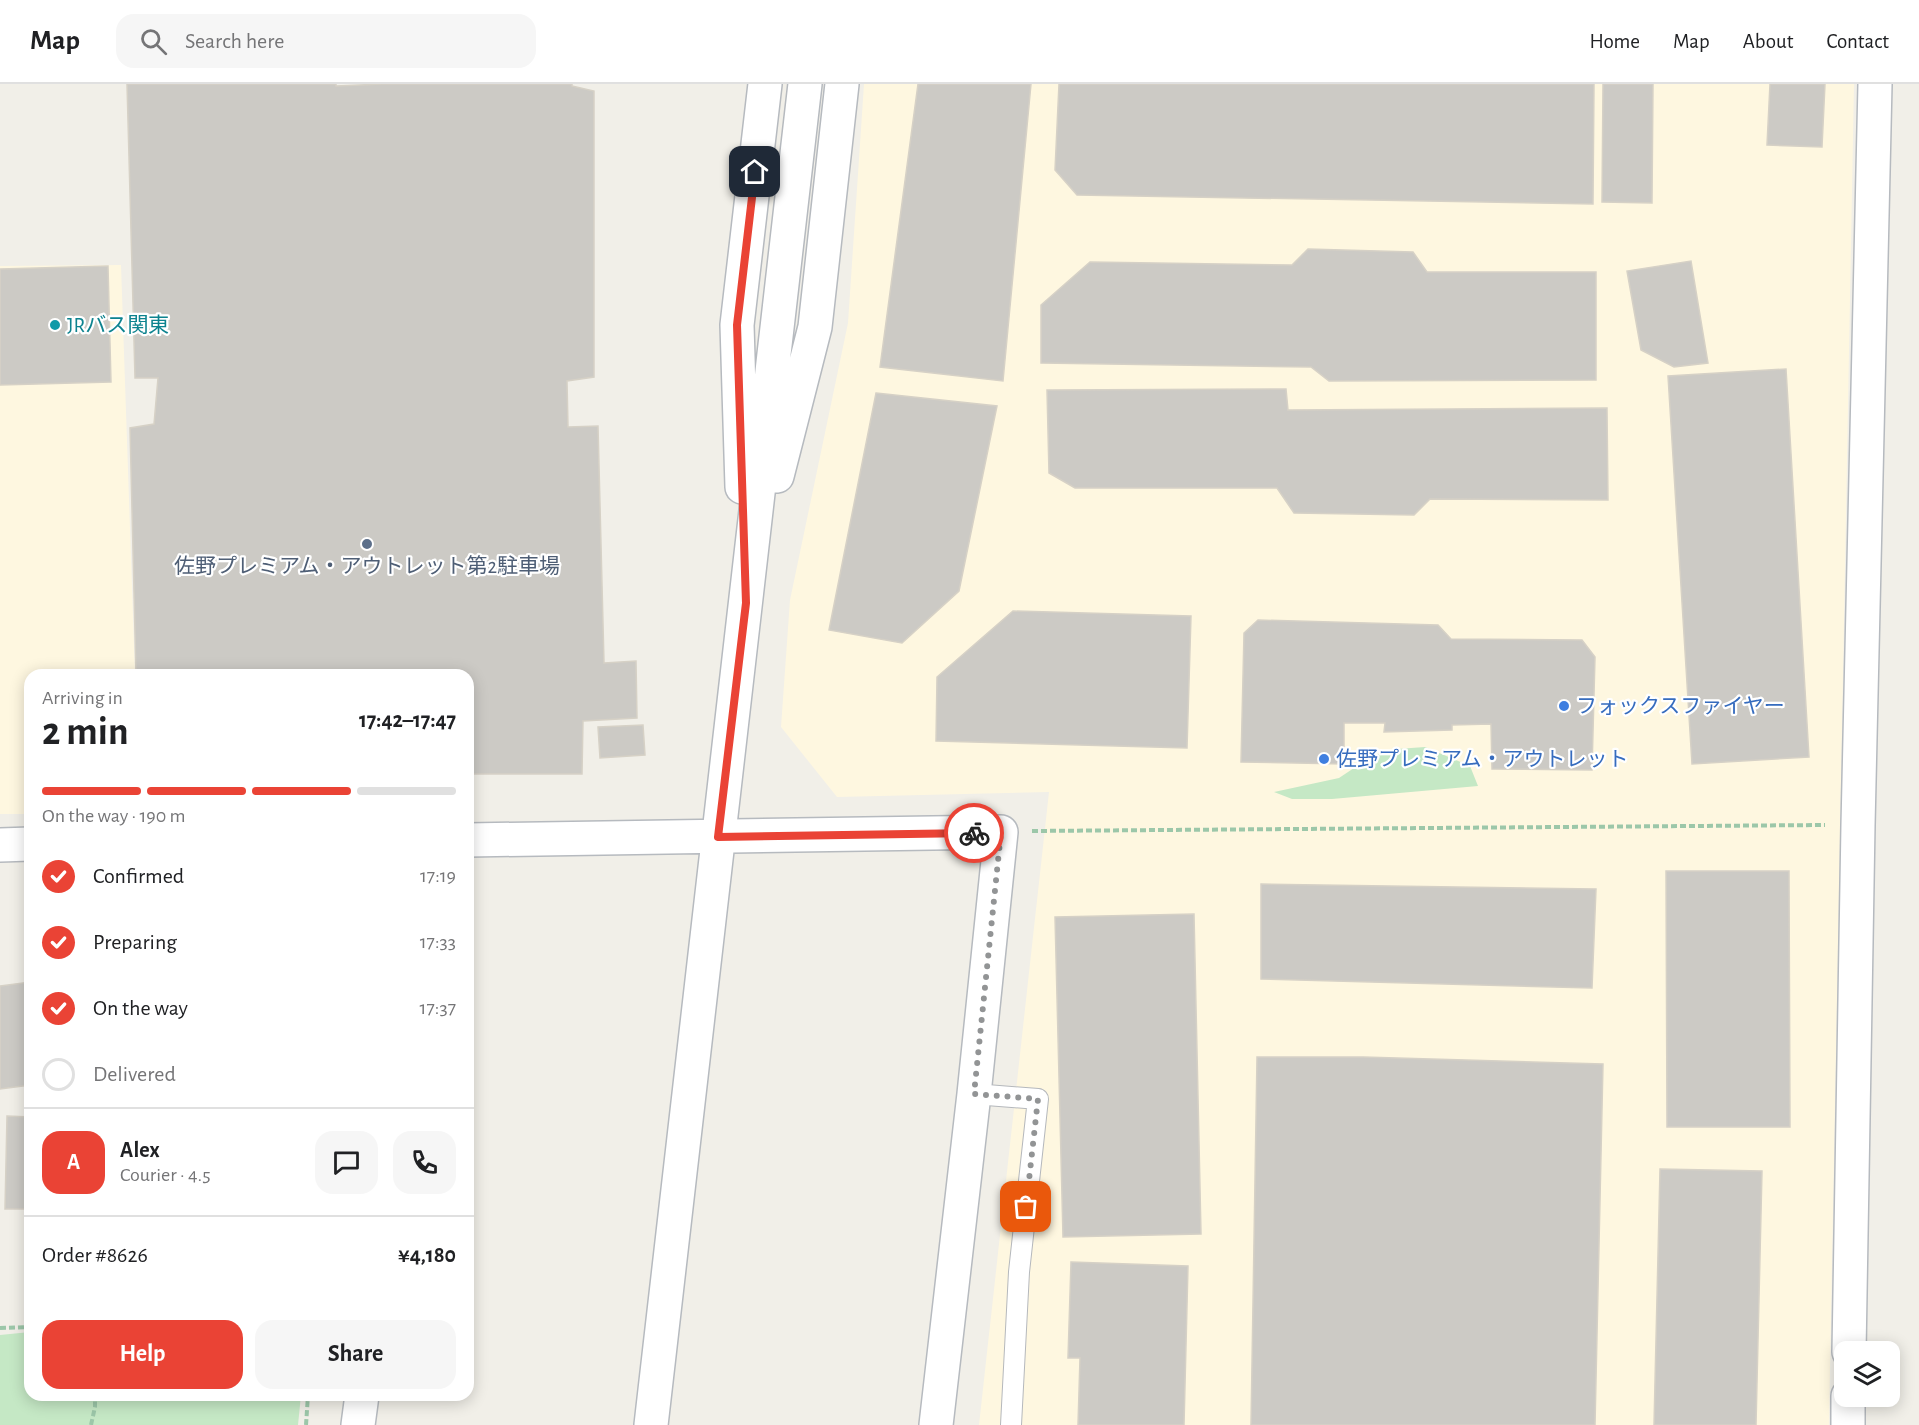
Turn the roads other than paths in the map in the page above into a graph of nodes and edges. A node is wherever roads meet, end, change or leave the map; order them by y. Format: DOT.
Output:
graph roads {
  1 [pos="765,84"];
  2 [pos="805,84"];
  3 [pos="842,84"];
  4 [pos="1875,84"];
  5 [pos="746,603"];
  6 [pos="718,837"];
  7 [pos="474,840"];
  8 [pos="24,844"];
  9 [pos="0,845"];
  10 [pos="974,1094"];
  11 [pos="1849,1341"];
  12 [pos="361,1401"];
  13 [pos="1848,1407"];
  14 [pos="358,1425"];
  15 [pos="651,1425"];
  16 [pos="936,1425"];
  17 [pos="1011,1425"];
  18 [pos="1848,1425"];
  1 -- 5 [label="street"];
  2 -- 5 [label="street"];
  3 -- 5 [label="street"];
  4 -- 11 [label="street"];
  5 -- 6 [label="street"];
  6 -- 7 [label="street"];
  6 -- 10 [label="street"];
  6 -- 15 [label="street"];
  8 -- 9 [label="street"];
  10 -- 16 [label="street"];
  10 -- 17 [label="lane"];
  12 -- 14 [label="street"];
  13 -- 18 [label="street"];
}
